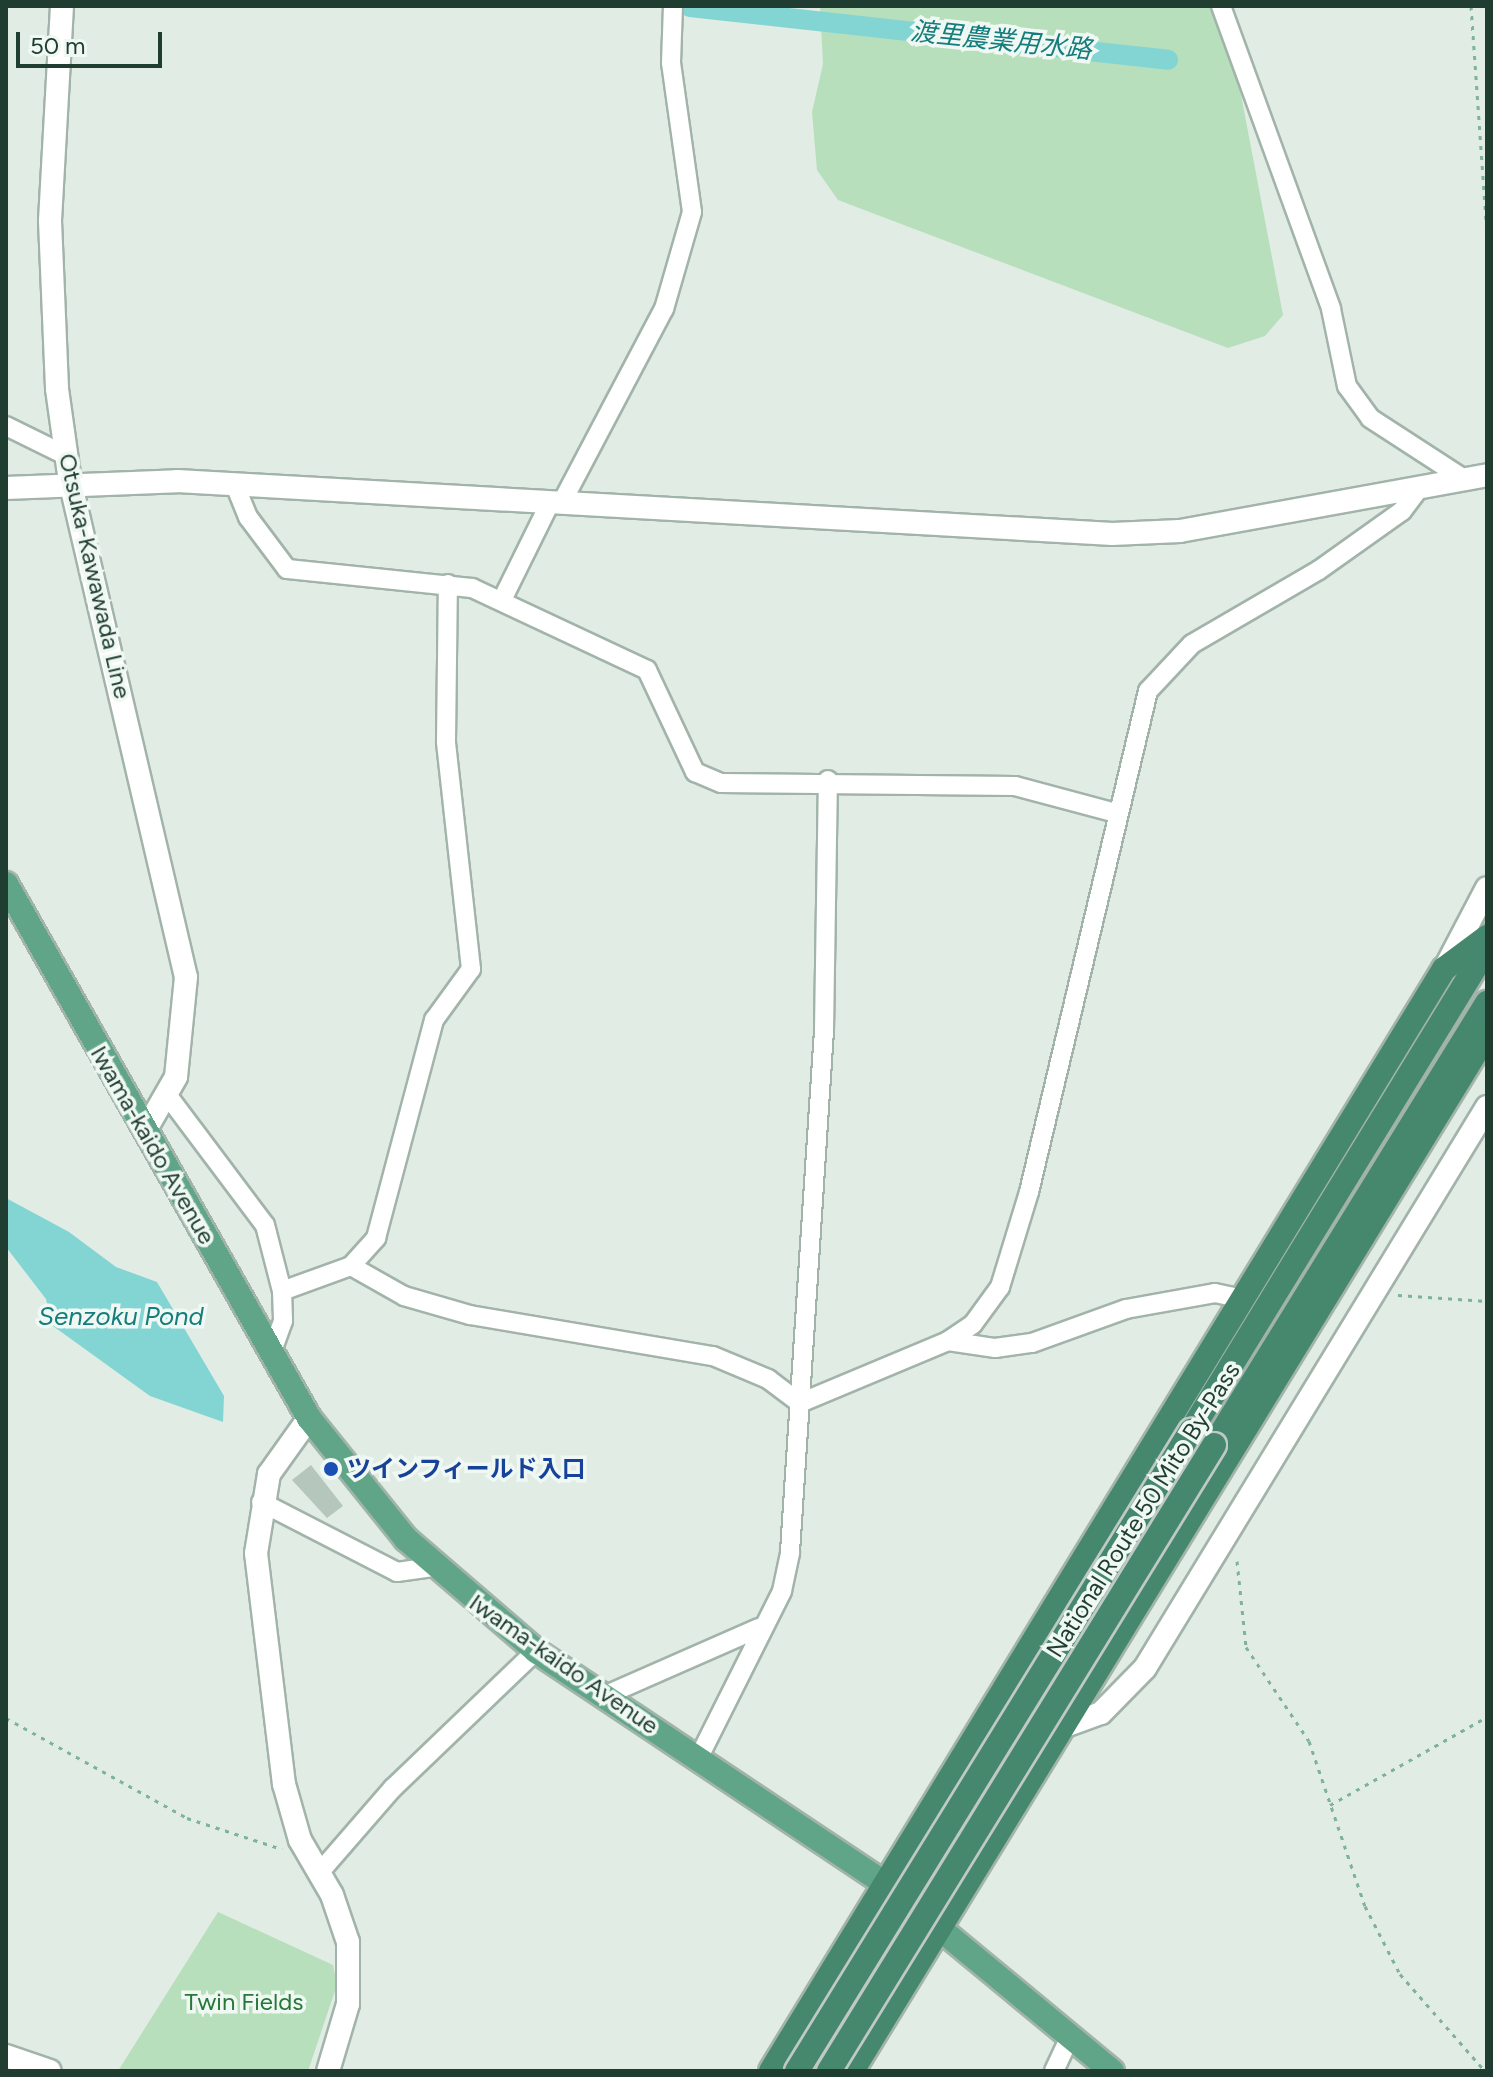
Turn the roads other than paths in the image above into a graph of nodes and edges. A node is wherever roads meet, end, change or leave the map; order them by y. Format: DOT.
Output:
graph roads {
  1 [pos="62,6"];
  2 [pos="673,6"];
  3 [pos="1221,6"];
  4 [pos="6,426"];
  5 [pos="67,456"];
  6 [pos="1487,475"];
  7 [pos="1464,479"];
  8 [pos="70,481"];
  9 [pos="235,485"];
  10 [pos="1420,487"];
  11 [pos="6,488"];
  12 [pos="556,504"];
  13 [pos="448,584"];
  14 [pos="502,600"];
  15 [pos="828,780"];
  16 [pos="1116,813"];
  17 [pos="6,884"];
  18 [pos="1487,888"];
  19 [pos="1487,937"];
  20 [pos="1487,948"];
  21 [pos="1444,969"];
  22 [pos="1487,1003"];
  23 [pos="1487,1034"];
  24 [pos="168,1096"];
  25 [pos="1487,1107"];
  26 [pos="145,1131"];
  27 [pos="351,1266"];
  28 [pos="282,1291"];
  29 [pos="1244,1299"];
  30 [pos="948,1341"];
  31 [pos="271,1354"];
  32 [pos="800,1403"];
  33 [pos="309,1418"];
  34 [pos="261,1502"];
  35 [pos="433,1567"];
  36 [pos="759,1628"];
  37 [pos="536,1651"];
  38 [pos="604,1696"];
  39 [pos="1068,1725"];
  40 [pos="699,1757"];
  41 [pos="319,1873"];
  42 [pos="887,1885"];
  43 [pos="940,1926"];
  44 [pos="1071,2035"];
  45 [pos="6,2056"];
  46 [pos="50,2071"];
  47 [pos="328,2071"];
  48 [pos="771,2071"];
  49 [pos="797,2071"];
  50 [pos="829,2071"];
  51 [pos="852,2071"];
  52 [pos="1054,2071"];
  53 [pos="1112,2071"];
  1 -- 5 [label="street, Otsuka-Kawawada Line"];
  2 -- 12 [label="street"];
  3 -- 7 [label="street"];
  4 -- 5 [label="street"];
  5 -- 8 [label="street, Otsuka-Kawawada Line"];
  6 -- 7 [label="street"];
  7 -- 10 [label="street"];
  8 -- 9 [label="street"];
  8 -- 11 [label="street"];
  8 -- 24 [label="street, Otsuka-Kawawada Line"];
  9 -- 12 [label="street"];
  9 -- 13 [label="street"];
  10 -- 12 [label="street"];
  10 -- 16 [label="street"];
  12 -- 14 [label="street"];
  13 -- 14 [label="street"];
  13 -- 27 [label="street"];
  14 -- 15 [label="street"];
  15 -- 16 [label="street"];
  15 -- 32 [label="street"];
  16 -- 30 [label="street"];
  17 -- 26 [label="main road, Iwama-kaido Avenue"];
  18 -- 21 [label="street"];
  19 -- 21 [label="highway"];
  20 -- 49 [label="highway, National Route 50 Mito By-Pass, bridge"];
  21 -- 29 [label="highway"];
  22 -- 50 [label="highway, National Route 50 Mito By-Pass, bridge"];
  23 -- 39 [label="highway"];
  24 -- 26 [label="street, Otsuka-Kawawada Line"];
  24 -- 28 [label="street"];
  25 -- 39 [label="street"];
  26 -- 31 [label="main road, Iwama-kaido Avenue"];
  27 -- 28 [label="street"];
  27 -- 32 [label="street"];
  28 -- 31 [label="street"];
  29 -- 30 [label="street"];
  29 -- 42 [label="highway"];
  30 -- 32 [label="street"];
  31 -- 33 [label="main road, Iwama-kaido Avenue"];
  32 -- 36 [label="street"];
  33 -- 34 [label="street"];
  33 -- 35 [label="main road, Iwama-kaido Avenue"];
  34 -- 35 [label="street"];
  34 -- 41 [label="street"];
  35 -- 37 [label="main road, Iwama-kaido Avenue"];
  36 -- 38 [label="street"];
  36 -- 40 [label="street"];
  37 -- 38 [label="main road, Iwama-kaido Avenue"];
  37 -- 41 [label="street"];
  38 -- 40 [label="main road, Iwama-kaido Avenue"];
  39 -- 43 [label="highway"];
  40 -- 42 [label="main road, Iwama-kaido Avenue"];
  41 -- 47 [label="street"];
  42 -- 43 [label="main road, Iwama-kaido Avenue"];
  42 -- 48 [label="highway"];
  43 -- 44 [label="main road, Iwama-kaido Avenue"];
  43 -- 51 [label="highway"];
  44 -- 52 [label="street"];
  44 -- 53 [label="main road, Iwama-kaido Avenue"];
  45 -- 46 [label="street"];
}
